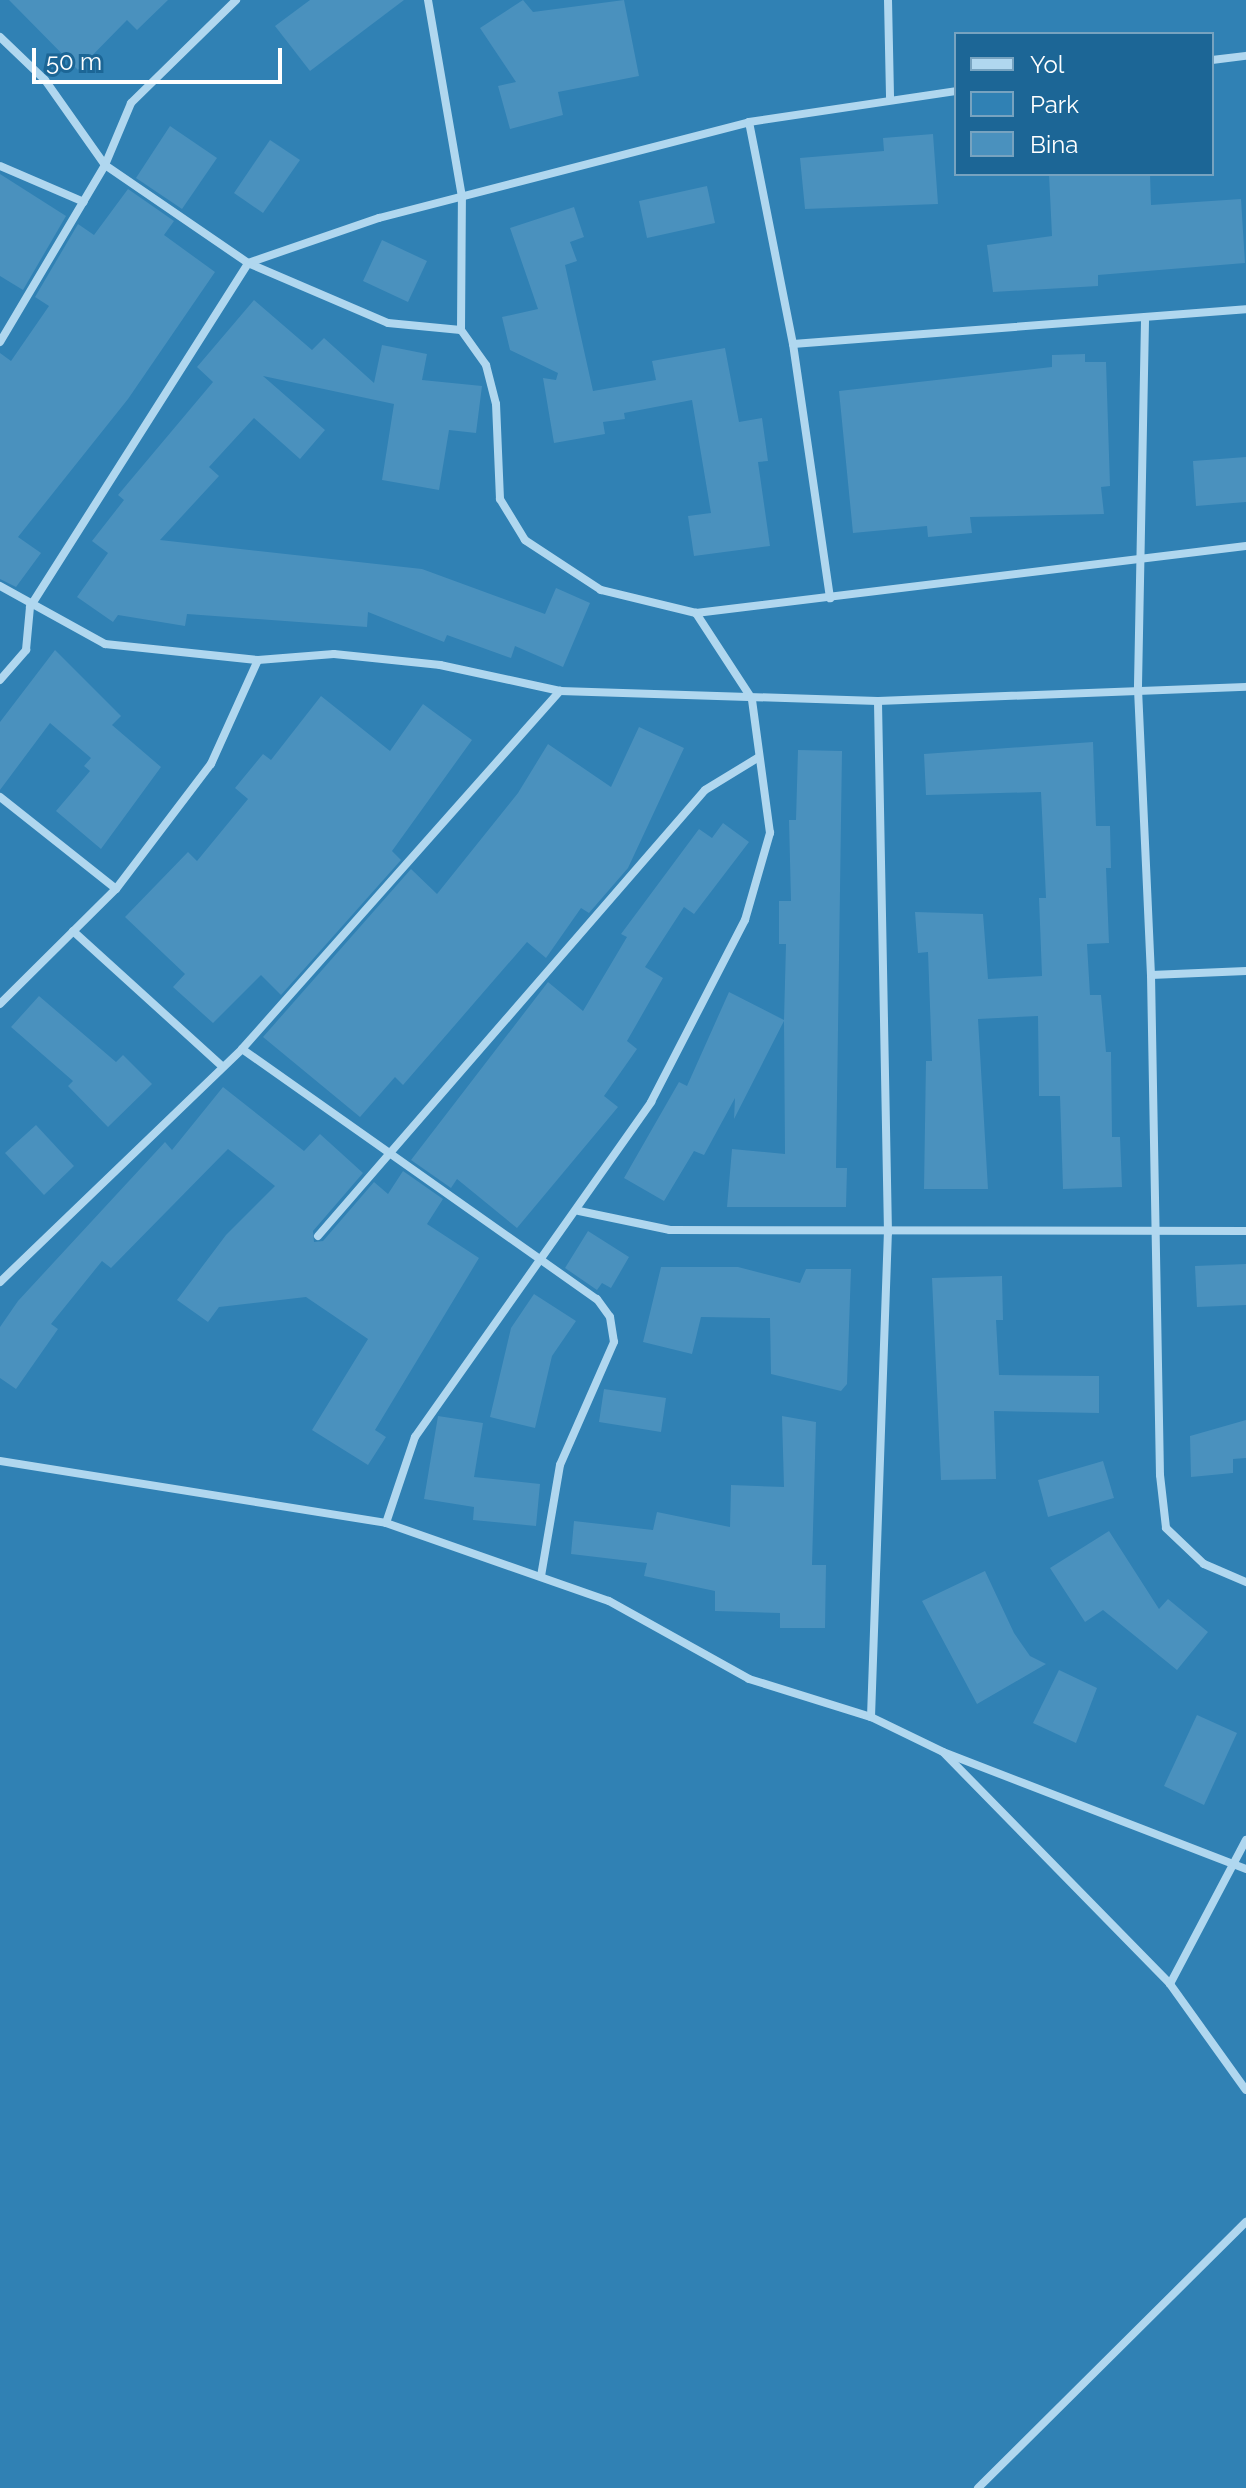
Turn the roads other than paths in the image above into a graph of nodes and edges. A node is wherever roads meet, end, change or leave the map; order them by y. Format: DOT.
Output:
graph roads {
  1 [pos="236,0"];
  2 [pos="428,0"];
  3 [pos="888,0"];
  4 [pos="0,37"];
  5 [pos="1246,56"];
  6 [pos="1214,60"];
  7 [pos="954,91"];
  8 [pos="890,99"];
  9 [pos="749,122"];
  10 [pos="105,165"];
  11 [pos="0,166"];
  12 [pos="462,197"];
  13 [pos="84,202"];
  14 [pos="248,263"];
  15 [pos="1246,309"];
  16 [pos="1145,321"];
  17 [pos="461,330"];
  18 [pos="0,342"];
  19 [pos="793,344"];
  20 [pos="1246,546"];
  21 [pos="1144,554"];
  22 [pos="0,586"];
  23 [pos="830,598"];
  24 [pos="30,607"];
  25 [pos="696,613"];
  26 [pos="258,660"];
  27 [pos="0,680"];
  28 [pos="1246,687"];
  29 [pos="1138,689"];
  30 [pos="560,691"];
  31 [pos="752,699"];
  32 [pos="878,701"];
  33 [pos="759,757"];
  34 [pos="0,797"];
  35 [pos="116,889"];
  36 [pos="73,931"];
  37 [pos="1246,971"];
  38 [pos="1151,975"];
  39 [pos="0,1004"];
  40 [pos="242,1049"];
  41 [pos="223,1067"];
  42 [pos="387,1156"];
  43 [pos="579,1211"];
  44 [pos="1246,1231"];
  45 [pos="888,1233"];
  46 [pos="1157,1234"];
  47 [pos="318,1236"];
  48 [pos="539,1262"];
  49 [pos="0,1282"];
  50 [pos="0,1461"];
  51 [pos="386,1523"];
  52 [pos="541,1576"];
  53 [pos="1246,1582"];
  54 [pos="871,1717"];
  55 [pos="943,1752"];
  56 [pos="1246,1840"];
  57 [pos="1234,1863"];
  58 [pos="1246,1869"];
  59 [pos="1170,1984"];
  60 [pos="1246,2090"];
  61 [pos="1246,2222"];
  62 [pos="978,2488"];
  1 -- 10 [label="street"];
  2 -- 12 [label="street"];
  3 -- 8 [label="street"];
  4 -- 10 [label="street"];
  5 -- 6 [label="street"];
  7 -- 8 [label="street"];
  8 -- 9 [label="street"];
  9 -- 12 [label="street"];
  9 -- 19 [label="street"];
  10 -- 13 [label="street"];
  10 -- 14 [label="street"];
  11 -- 13 [label="street"];
  12 -- 14 [label="street"];
  12 -- 17 [label="street"];
  13 -- 18 [label="street"];
  14 -- 17 [label="street"];
  14 -- 24 [label="street"];
  15 -- 16 [label="street"];
  16 -- 19 [label="street"];
  16 -- 21 [label="street"];
  17 -- 25 [label="street"];
  19 -- 23 [label="street"];
  20 -- 21 [label="street"];
  21 -- 23 [label="street"];
  21 -- 29 [label="street"];
  22 -- 24 [label="street"];
  23 -- 25 [label="street"];
  24 -- 26 [label="street"];
  24 -- 27 [label="street"];
  25 -- 31 [label="street"];
  26 -- 30 [label="street"];
  26 -- 35 [label="street"];
  28 -- 29 [label="street"];
  29 -- 32 [label="street"];
  29 -- 38 [label="street"];
  30 -- 31 [label="street"];
  30 -- 40 [label="street"];
  31 -- 32 [label="street"];
  31 -- 33 [label="street"];
  32 -- 45 [label="street"];
  33 -- 42 [label="street"];
  33 -- 43 [label="street"];
  34 -- 35 [label="street"];
  35 -- 36 [label="street"];
  36 -- 39 [label="street"];
  36 -- 41 [label="street"];
  37 -- 38 [label="street"];
  38 -- 46 [label="street"];
  40 -- 41 [label="street"];
  40 -- 42 [label="street"];
  41 -- 49 [label="street"];
  42 -- 47 [label="street"];
  42 -- 48 [label="street"];
  43 -- 45 [label="street"];
  43 -- 48 [label="street"];
  44 -- 46 [label="street"];
  45 -- 46 [label="street"];
  45 -- 54 [label="street"];
  46 -- 53 [label="street"];
  48 -- 51 [label="street"];
  48 -- 52 [label="street"];
  50 -- 51 [label="street"];
  51 -- 52 [label="street"];
  52 -- 54 [label="street"];
  54 -- 55 [label="street"];
  55 -- 57 [label="street"];
  55 -- 59 [label="street"];
  56 -- 57 [label="street"];
  57 -- 58 [label="street"];
  57 -- 59 [label="street"];
  59 -- 60 [label="street"];
  61 -- 62 [label="street"];
}
